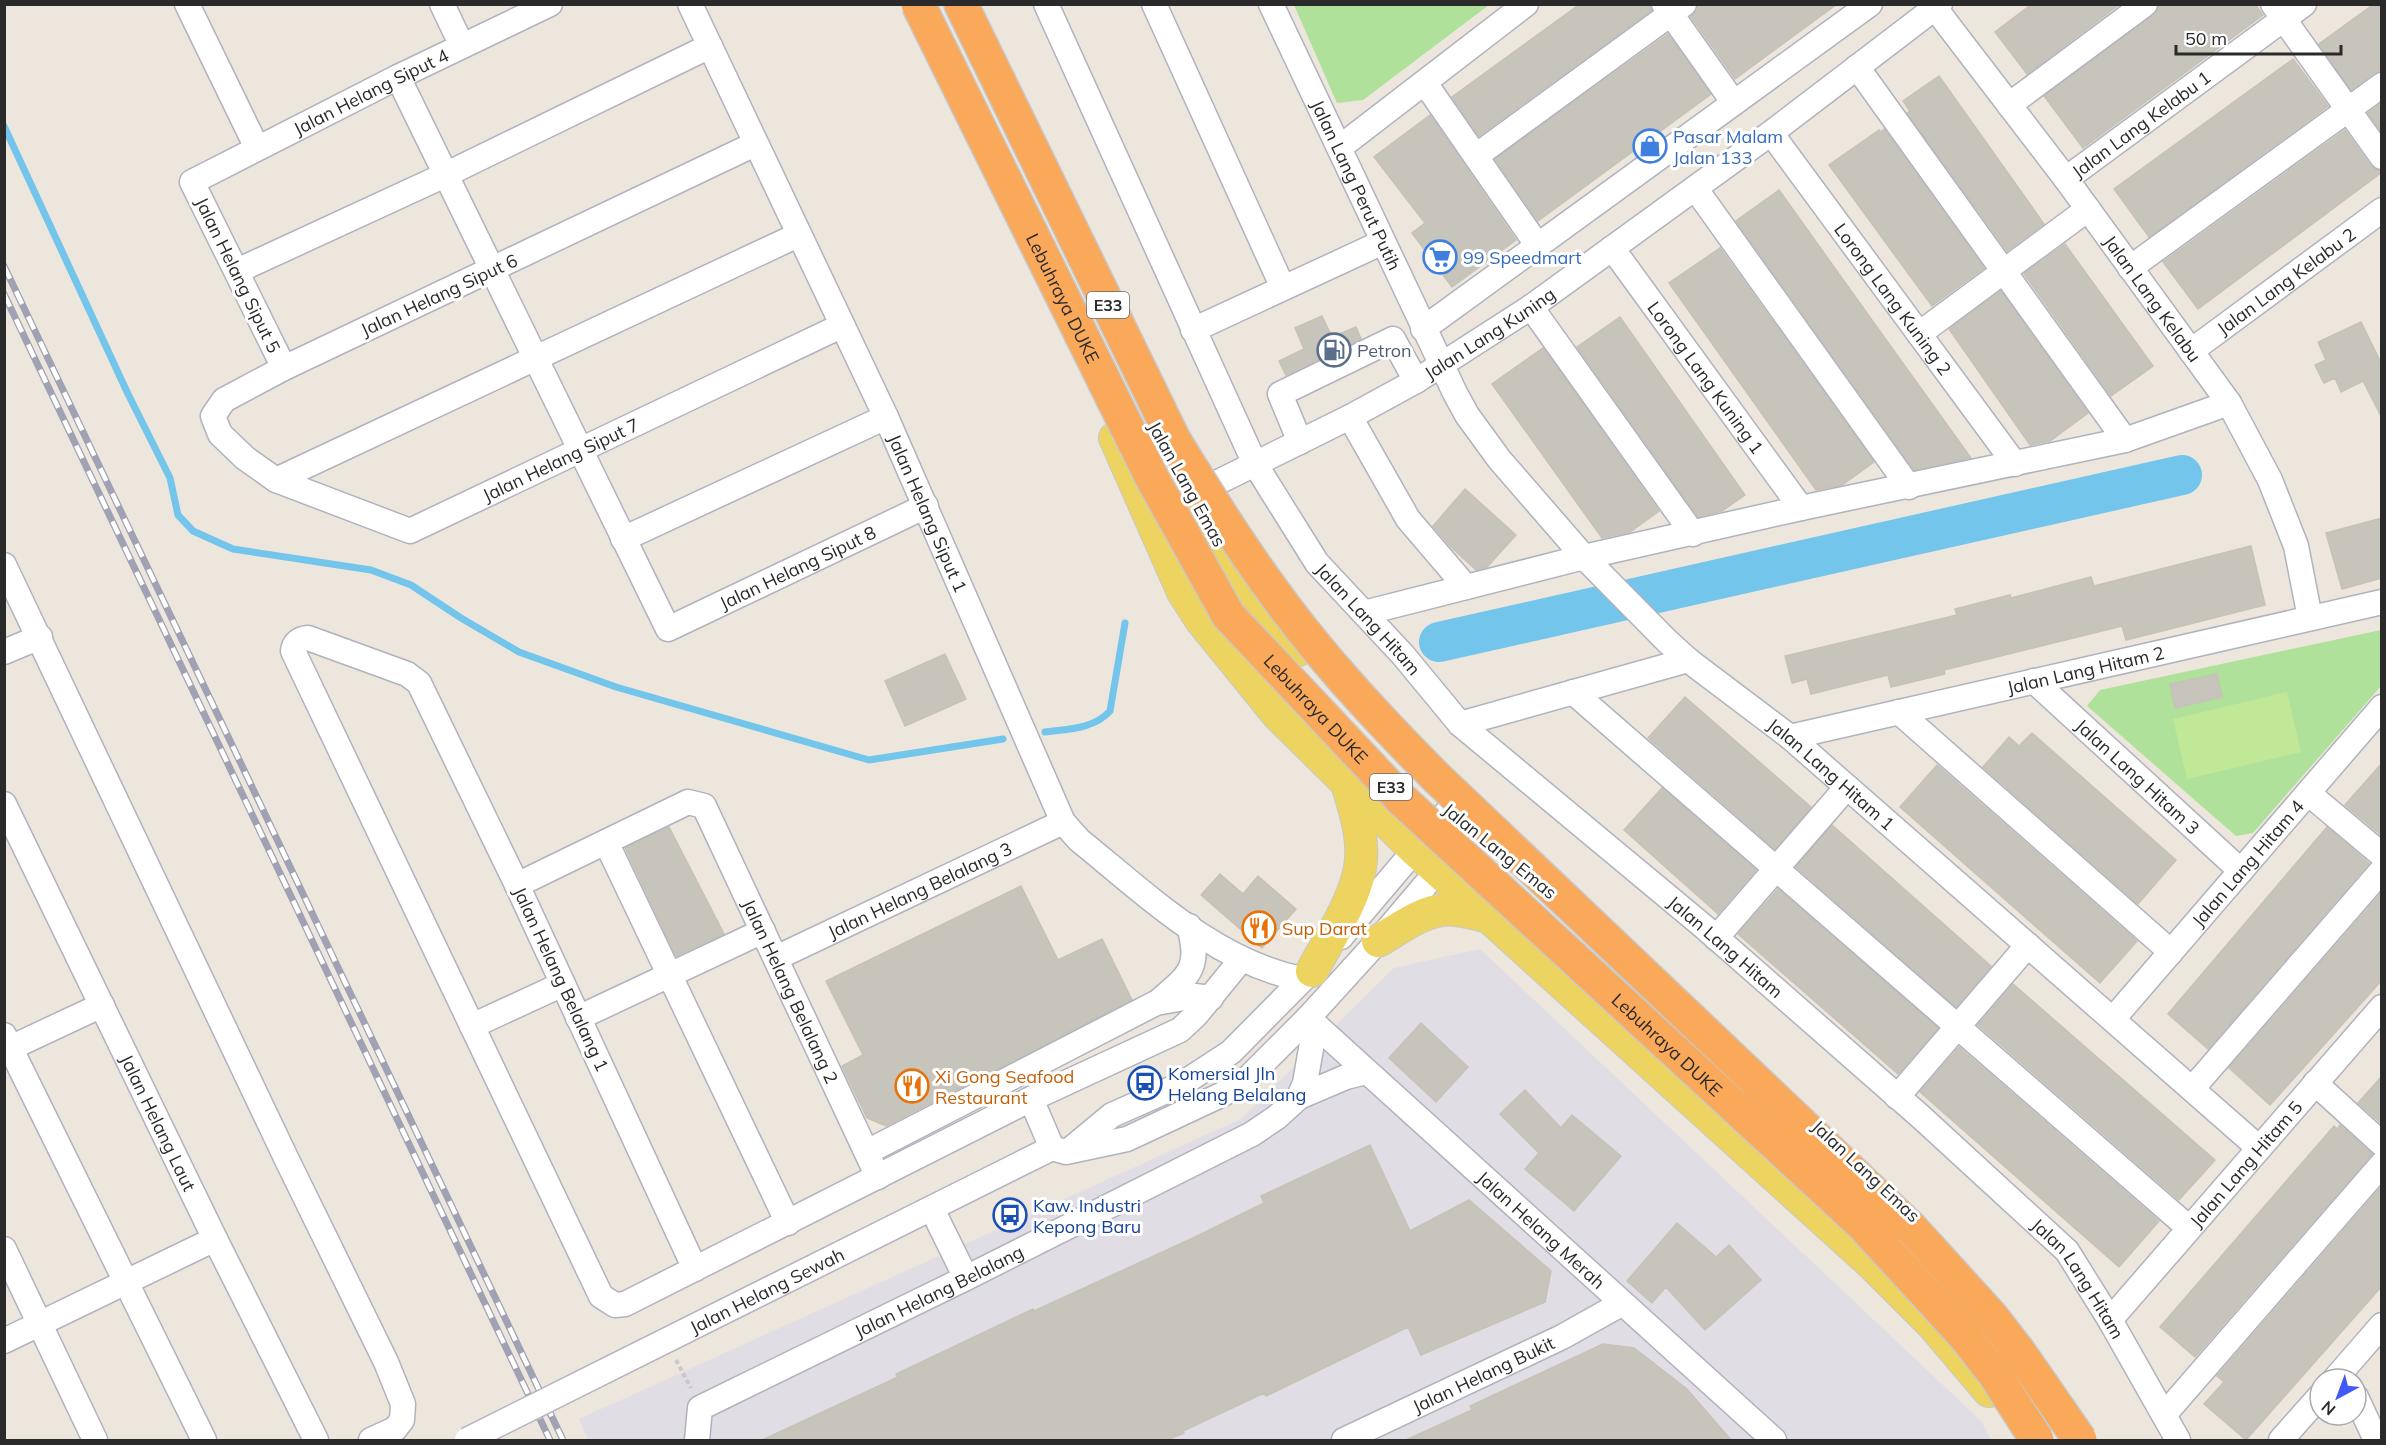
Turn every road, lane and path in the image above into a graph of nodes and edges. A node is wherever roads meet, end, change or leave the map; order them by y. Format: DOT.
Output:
graph roads {
  1 [pos="188,4"];
  2 [pos="442,4"];
  3 [pos="550,4"];
  4 [pos="690,4"];
  5 [pos="906,4"];
  6 [pos="918,4"];
  7 [pos="954,4"];
  8 [pos="961,4"];
  9 [pos="1154,4"];
  10 [pos="1271,4"];
  11 [pos="1526,4"];
  12 [pos="1870,4"];
  13 [pos="2145,4"];
  14 [pos="2304,4"];
  15 [pos="1047,5"];
  16 [pos="1938,7"];
  17 [pos="1673,8"];
  18 [pos="2278,12"];
  19 [pos="462,46"];
  20 [pos="710,46"];
  21 [pos="1857,67"];
  22 [pos="398,77"];
  23 [pos="1425,83"];
  24 [pos="2382,85"];
  25 [pos="1734,103"];
  26 [pos="2009,105"];
  27 [pos="2348,110"];
  28 [pos="1771,132"];
  29 [pos="755,144"];
  30 [pos="257,148"];
  31 [pos="1339,148"];
  32 [pos="1476,156"];
  33 [pos="2382,157"];
  34 [pos="445,175"];
  35 [pos="2066,179"];
  36 [pos="192,182"];
  37 [pos="1695,188"];
  38 [pos="2088,209"];
  39 [pos="2382,210"];
  40 [pos="798,235"];
  41 [pos="1383,242"];
  42 [pos="1538,246"];
  43 [pos="1612,248"];
  44 [pos="2130,268"];
  45 [pos="237,271"];
  46 [pos="491,271"];
  47 [pos="2004,271"];
  48 [pos="1283,288"];
  49 [pos="1531,307"];
  50 [pos="841,326"];
  51 [pos="1424,329"];
  52 [pos="1193,330"];
  53 [pos="1919,334"];
  54 [pos="2191,351"];
  55 [pos="537,359"];
  56 [pos="1441,366"];
  57 [pos="284,368"];
  58 [pos="1416,381"];
  59 [pos="2229,403"];
  60 [pos="886,417"];
  61 [pos="1350,417"];
  62 [pos="2125,440"];
  63 [pos="1300,442"];
  64 [pos="581,449"];
  65 [pos="2015,464"];
  66 [pos="1255,465"];
  67 [pos="276,480"];
  68 [pos="1909,487"];
  69 [pos="1190,496"];
  70 [pos="926,506"];
  71 [pos="1801,508"];
  72 [pos="1693,534"];
  73 [pos="623,539"];
  74 [pos="1590,563"];
  75 [pos="4,565"];
  76 [pos="1466,587"];
  77 [pos="2382,602"];
  78 [pos="1364,613"];
  79 [pos="2310,618"];
  80 [pos="40,637"];
  81 [pos="4,652"];
  82 [pos="1688,660"];
  83 [pos="1242,669"];
  84 [pos="2034,681"];
  85 [pos="1573,692"];
  86 [pos="2382,706"];
  87 [pos="1899,712"];
  88 [pos="1460,724"];
  89 [pos="1790,737"];
  90 [pos="1347,786"];
  91 [pos="1847,787"];
  92 [pos="2308,793"];
  93 [pos="4,804"];
  94 [pos="1459,821"];
  95 [pos="1064,822"];
  96 [pos="606,842"];
  97 [pos="2382,855"];
  98 [pos="1426,860"];
  99 [pos="1776,868"];
  100 [pos="2382,870"];
  101 [pos="2241,871"];
  102 [pos="517,885"];
  103 [pos="1489,917"];
  104 [pos="1189,926"];
  105 [pos="763,931"];
  106 [pos="1716,938"];
  107 [pos="1378,941"];
  108 [pos="2028,945"];
  109 [pos="2171,952"];
  110 [pos="776,958"];
  111 [pos="1241,960"];
  112 [pos="669,975"];
  113 [pos="1306,975"];
  114 [pos="562,984"];
  115 [pos="1211,998"];
  116 [pos="1156,1003"];
  117 [pos="102,1005"];
  118 [pos="2382,1007"];
  119 [pos="578,1018"];
  120 [pos="2113,1019"];
  121 [pos="1312,1022"];
  122 [pos="472,1026"];
  123 [pos="1958,1027"];
  124 [pos="7,1044"];
  125 [pos="1366,1072"];
  126 [pos="2315,1083"];
  127 [pos="2192,1089"];
  128 [pos="1299,1097"];
  129 [pos="1897,1097"];
  130 [pos="1031,1099"];
  131 [pos="2382,1144"];
  132 [pos="2259,1148"];
  133 [pos="1059,1150"];
  134 [pos="867,1152"];
  135 [pos="2382,1164"];
  136 [pos="878,1177"];
  137 [pos="932,1209"];
  138 [pos="788,1223"];
  139 [pos="2189,1228"];
  140 [pos="215,1239"];
  141 [pos="4,1249"];
  142 [pos="696,1269"];
  143 [pos="966,1278"];
  144 [pos="126,1282"];
  145 [pos="1622,1304"];
  146 [pos="2110,1320"];
  147 [pos="40,1324"];
  148 [pos="2382,1325"];
  149 [pos="4,1341"];
  150 [pos="667,1341"];
  151 [pos="2349,1367"];
  152 [pos="700,1408"];
  153 [pos="2308,1410"];
  154 [pos="2164,1415"];
  155 [pos="2368,1423"];
  156 [pos="95,1440"];
  157 [pos="204,1440"];
  158 [pos="316,1440"];
  159 [pos="371,1440"];
  160 [pos="467,1440"];
  161 [pos="697,1440"];
  162 [pos="1344,1440"];
  163 [pos="1774,1440"];
  164 [pos="2022,1440"];
  165 [pos="2037,1440"];
  166 [pos="2080,1440"];
  167 [pos="2091,1440"];
  168 [pos="2178,1440"];
  169 [pos="2281,1440"];
  170 [pos="2376,1440"];
  1 -- 30 [label="street"];
  2 -- 19 [label="street"];
  3 -- 19 [label="street, Jalan Helang Siput 4"];
  4 -- 20 [label="street, Jalan Helang Siput 1"];
  5 -- 83 [label="main road"];
  6 -- 165 [label="highway, Lebuhraya DUKE / E33, bridge"];
  7 -- 69 [label="main road, Jalan Lang Emas"];
  8 -- 166 [label="highway, Lebuhraya DUKE / E33, bridge"];
  9 -- 48 [label="street"];
  10 -- 31 [label="street, Jalan Lang Perut Putih"];
  11 -- 23 [label="street"];
  12 -- 25 [label="street"];
  13 -- 26 [label="street"];
  14 -- 18 [label="street, Jalan Lang Kelabu 1"];
  15 -- 52 [label="street"];
  16 -- 21 [label="street, Jalan Lang Kuning"];
  16 -- 26 [label="street, Jalan Lang Kelabu"];
  17 -- 25 [label="street"];
  17 -- 32 [label="street"];
  18 -- 27 [label="street"];
  18 -- 35 [label="street, Jalan Lang Kelabu 1"];
  19 -- 22 [label="street, Jalan Helang Siput 4"];
  20 -- 29 [label="street, Jalan Helang Siput 1"];
  20 -- 34 [label="street"];
  21 -- 28 [label="street, Jalan Lang Kuning"];
  21 -- 47 [label="street"];
  22 -- 30 [label="street, Jalan Helang Siput 4"];
  22 -- 34 [label="street"];
  23 -- 31 [label="street"];
  23 -- 32 [label="street"];
  24 -- 27 [label="street"];
  25 -- 42 [label="street"];
  26 -- 35 [label="street, Jalan Lang Kelabu"];
  27 -- 33 [label="street"];
  27 -- 44 [label="street"];
  28 -- 37 [label="street, Jalan Lang Kuning"];
  28 -- 53 [label="street, Lorong Lang Kuning 2"];
  29 -- 40 [label="street, Jalan Helang Siput 1"];
  29 -- 46 [label="street, Jalan Helang Siput 6"];
  30 -- 36 [label="street, Jalan Helang Siput 4"];
  31 -- 41 [label="street, Jalan Lang Perut Putih"];
  32 -- 42 [label="street"];
  34 -- 45 [label="street"];
  34 -- 46 [label="street"];
  35 -- 38 [label="street, Jalan Lang Kelabu"];
  36 -- 45 [label="street, Jalan Helang Siput 5"];
  37 -- 43 [label="street, Jalan Lang Kuning"];
  37 -- 68 [label="street"];
  38 -- 44 [label="street, Jalan Lang Kelabu"];
  38 -- 47 [label="street"];
  39 -- 54 [label="street, Jalan Lang Kelabu 2"];
  40 -- 50 [label="street, Jalan Helang Siput 1"];
  40 -- 55 [label="street"];
  41 -- 48 [label="street"];
  41 -- 51 [label="street, Jalan Lang Perut Putih"];
  42 -- 51 [label="street"];
  43 -- 49 [label="street, Jalan Lang Kuning"];
  43 -- 71 [label="street, Lorong Lang Kuning 1"];
  44 -- 54 [label="street, Jalan Lang Kelabu"];
  45 -- 57 [label="street, Jalan Helang Siput 5"];
  46 -- 55 [label="street"];
  46 -- 57 [label="street, Jalan Helang Siput 6"];
  47 -- 53 [label="street"];
  47 -- 62 [label="street"];
  48 -- 52 [label="street"];
  49 -- 56 [label="street, Jalan Lang Kuning"];
  49 -- 72 [label="street"];
  50 -- 60 [label="street, Jalan Helang Siput 1"];
  50 -- 64 [label="street, Jalan Helang Siput 7"];
  51 -- 56 [label="street, Jalan Lang Perut Putih"];
  52 -- 66 [label="street"];
  53 -- 65 [label="street, Lorong Lang Kuning 2"];
  54 -- 59 [label="street, Jalan Lang Kelabu"];
  55 -- 64 [label="street"];
  55 -- 67 [label="street"];
  56 -- 58 [label="street, Jalan Lang Kuning"];
  56 -- 74 [label="street, Jalan Lang Hitam 1"];
  57 -- 67 [label="street, Jalan Helang Siput 6"];
  58 -- 61 [label="street, Jalan Lang Kuning"];
  58 -- 63 [label="street"];
  59 -- 62 [label="street"];
  59 -- 79 [label="street, Jalan Lang Kelabu"];
  60 -- 70 [label="street, Jalan Helang Siput 1"];
  60 -- 73 [label="street"];
  61 -- 63 [label="street, Jalan Lang Kuning"];
  61 -- 76 [label="street"];
  62 -- 65 [label="street"];
  63 -- 66 [label="street, Jalan Lang Kuning"];
  64 -- 67 [label="street, Jalan Helang Siput 7"];
  64 -- 73 [label="street"];
  65 -- 68 [label="street"];
  66 -- 69 [label="street, Jalan Lang Kuning"];
  66 -- 78 [label="street, Jalan Lang Hitam"];
  68 -- 71 [label="street"];
  69 -- 83 [label="main road"];
  69 -- 94 [label="main road, Jalan Lang Emas"];
  70 -- 73 [label="street, Jalan Helang Siput 8"];
  70 -- 95 [label="street, Jalan Helang Siput 1"];
  71 -- 72 [label="street"];
  72 -- 74 [label="street"];
  74 -- 76 [label="street"];
  74 -- 82 [label="street, Jalan Lang Hitam 1"];
  75 -- 80 [label="street"];
  76 -- 78 [label="street"];
  77 -- 79 [label="street, Jalan Lang Hitam 2"];
  78 -- 88 [label="street, Jalan Lang Hitam"];
  79 -- 84 [label="street, Jalan Lang Hitam 2"];
  80 -- 81 [label="street"];
  80 -- 159 [label="street"];
  82 -- 85 [label="street"];
  82 -- 89 [label="street, Jalan Lang Hitam 1"];
  83 -- 90 [label="main road"];
  84 -- 87 [label="street, Jalan Lang Hitam 2"];
  84 -- 101 [label="street, Jalan Lang Hitam 3"];
  85 -- 88 [label="street"];
  85 -- 99 [label="street"];
  86 -- 92 [label="street, Jalan Lang Hitam 4"];
  87 -- 89 [label="street, Jalan Lang Hitam 2"];
  87 -- 109 [label="street"];
  88 -- 106 [label="street, Jalan Lang Hitam"];
  89 -- 91 [label="street, Jalan Lang Hitam 1"];
  90 -- 98 [label="main road"];
  90 -- 113 [label="main road"];
  91 -- 99 [label="street"];
  91 -- 108 [label="street, Jalan Lang Hitam 1"];
  92 -- 97 [label="street"];
  92 -- 101 [label="street, Jalan Lang Hitam 4"];
  93 -- 117 [label="street, Jalan Helang Laut"];
  94 -- 98 [label="street, Jalan Helang Sewah"];
  94 -- 167 [label="main road, Jalan Lang Emas"];
  95 -- 104 [label="street, Jalan Helang Siput 1"];
  95 -- 110 [label="street, Jalan Helang Belalang 3"];
  96 -- 102 [label="street"];
  96 -- 105 [label="street, Jalan Helang Belalang 2"];
  96 -- 112 [label="street"];
  98 -- 103 [label="main road"];
  98 -- 107 [label="street, Jalan Helang Sewah"];
  98 -- 113 [label="street, Jalan Helang Sewah"];
  99 -- 106 [label="street"];
  99 -- 123 [label="street"];
  100 -- 127 [label="street"];
  101 -- 109 [label="street, Jalan Lang Hitam 4"];
  102 -- 114 [label="street, Jalan Helang Belalang 1"];
  102 -- 122 [label="street, Jalan Helang Belalang 1"];
  103 -- 107 [label="main road"];
  103 -- 164 [label="main road"];
  104 -- 111 [label="street, Jalan Helang Siput 1"];
  104 -- 116 [label="street"];
  105 -- 110 [label="street, Jalan Helang Belalang 2"];
  105 -- 112 [label="street"];
  106 -- 129 [label="street, Jalan Lang Hitam"];
  107 -- 121 [label="street, Jalan Helang Sewah"];
  108 -- 120 [label="street, Jalan Lang Hitam 1"];
  108 -- 123 [label="street"];
  109 -- 120 [label="street, Jalan Lang Hitam 4"];
  110 -- 134 [label="street, Jalan Helang Belalang 2"];
  111 -- 113 [label="street, Jalan Helang Siput 1"];
  111 -- 115 [label="street"];
  112 -- 119 [label="street"];
  112 -- 138 [label="street"];
  113 -- 133 [label="street, Jalan Helang Sewah"];
  114 -- 119 [label="street, Jalan Helang Belalang 1"];
  114 -- 122 [label="street"];
  115 -- 116 [label="street"];
  115 -- 130 [label="street"];
  116 -- 134 [label="street"];
  117 -- 124 [label="street"];
  117 -- 140 [label="street, Jalan Helang Laut"];
  118 -- 126 [label="street, Jalan Lang Hitam 5"];
  119 -- 142 [label="street, Jalan Helang Belalang 1"];
  120 -- 127 [label="street, Jalan Lang Hitam 1"];
  121 -- 125 [label="street, Jalan Helang Merah"];
  121 -- 128 [label="street"];
  121 -- 133 [label="street, Jalan Helang Sewah"];
  122 -- 142 [label="street"];
  123 -- 129 [label="street"];
  123 -- 139 [label="street"];
  124 -- 144 [label="street"];
  125 -- 128 [label="street, Jalan Helang Belalang"];
  125 -- 145 [label="street, Jalan Helang Merah"];
  126 -- 131 [label="street"];
  126 -- 132 [label="street, Jalan Lang Hitam 5"];
  127 -- 132 [label="street, Jalan Lang Hitam 1"];
  128 -- 143 [label="street, Jalan Helang Belalang"];
  129 -- 146 [label="street, Jalan Lang Hitam"];
  130 -- 133 [label="street"];
  130 -- 136 [label="street"];
  132 -- 139 [label="street, Jalan Lang Hitam 5"];
  133 -- 137 [label="street, Jalan Helang Sewah"];
  134 -- 136 [label="street, Jalan Helang Belalang 2"];
  135 -- 154 [label="street"];
  136 -- 138 [label="street"];
  137 -- 143 [label="street"];
  137 -- 150 [label="street, Jalan Helang Sewah"];
  138 -- 142 [label="street"];
  139 -- 146 [label="street, Jalan Lang Hitam 5"];
  140 -- 144 [label="street"];
  140 -- 158 [label="street, Jalan Helang Laut"];
  141 -- 147 [label="street"];
  143 -- 152 [label="street, Jalan Helang Belalang"];
  144 -- 147 [label="street"];
  144 -- 157 [label="street"];
  145 -- 162 [label="street, Jalan Helang Bukit"];
  145 -- 163 [label="street, Jalan Helang Merah"];
  146 -- 154 [label="street, Jalan Lang Hitam"];
  147 -- 149 [label="street"];
  147 -- 156 [label="street"];
  148 -- 151 [label="street"];
  150 -- 152 [label="path"];
  150 -- 160 [label="street, Jalan Helang Sewah, bridge"];
  152 -- 161 [label="street"];
  153 -- 169 [label="street"];
  154 -- 168 [label="street, Jalan Lang Hitam"];
  155 -- 170 [label="street"];
}
